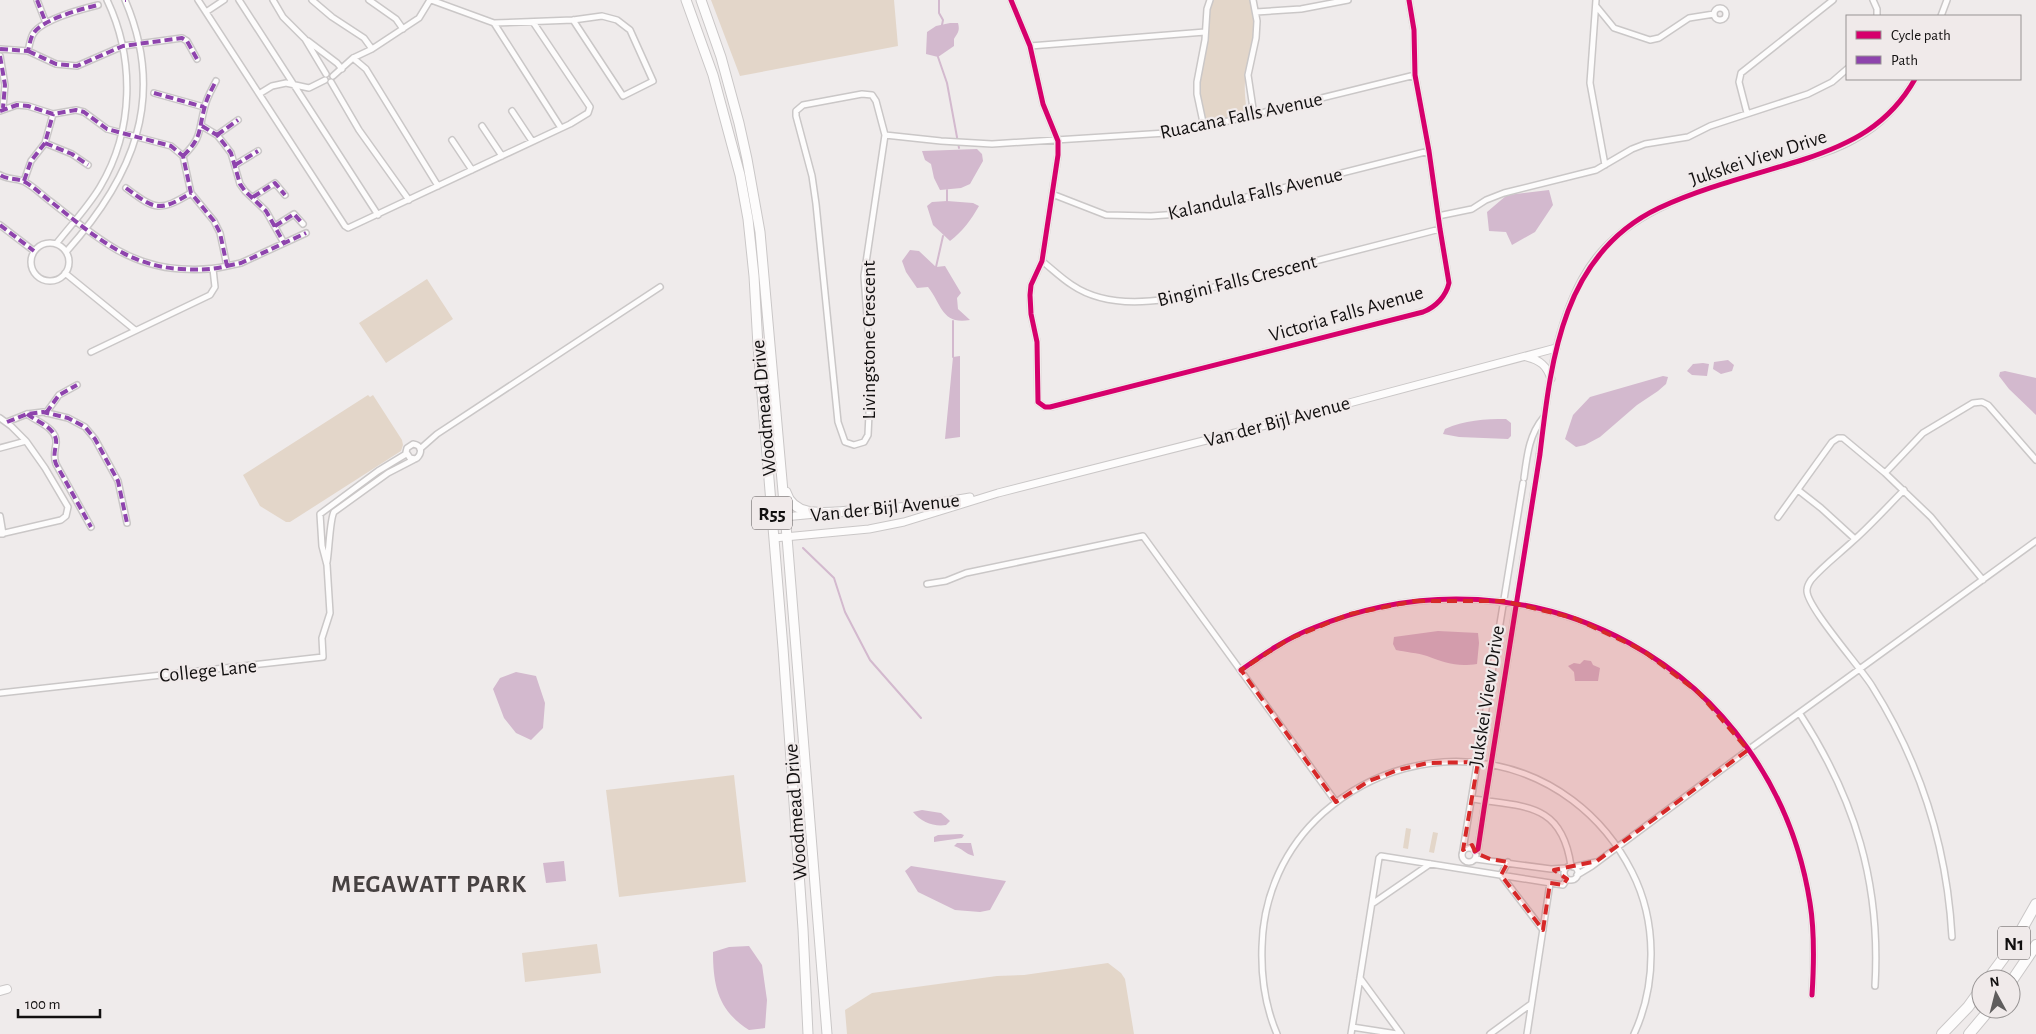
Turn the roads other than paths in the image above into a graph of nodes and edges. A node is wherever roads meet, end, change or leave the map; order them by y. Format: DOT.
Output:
graph roads {
  1 [pos="37,0"];
  2 [pos="107,0"];
  3 [pos="125,0"];
  4 [pos="198,0"];
  5 [pos="224,0"];
  6 [pos="238,0"];
  7 [pos="273,0"];
  8 [pos="312,0"];
  9 [pos="369,0"];
  10 [pos="431,0"];
  11 [pos="686,0"];
  12 [pos="701,0"];
  13 [pos="1011,0"];
  14 [pos="1210,0"];
  15 [pos="1253,0"];
  16 [pos="1348,0"];
  17 [pos="1409,0"];
  18 [pos="1833,0"];
  19 [pos="1873,0"];
  20 [pos="1947,0"];
  21 [pos="1596,3"];
  22 [pos="98,5"];
  23 [pos="206,12"];
  24 [pos="1256,12"];
  25 [pos="1714,14"];
  26 [pos="1877,15"];
  27 [pos="1941,15"];
  28 [pos="572,20"];
  29 [pos="533,22"];
  30 [pos="46,23"];
  31 [pos="494,23"];
  32 [pos="403,29"];
  33 [pos="1205,32"];
  34 [pos="306,39"];
  35 [pos="139,43"];
  36 [pos="123,46"];
  37 [pos="1030,46"];
  38 [pos="0,49"];
  39 [pos="372,49"];
  40 [pos="28,52"];
  41 [pos="0,56"];
  42 [pos="353,58"];
  43 [pos="197,59"];
  44 [pos="342,69"];
  45 [pos="1846,70"];
  46 [pos="1415,75"];
  47 [pos="329,78"];
  48 [pos="1914,80"];
  49 [pos="216,81"];
  50 [pos="295,86"];
  51 [pos="154,93"];
  52 [pos="259,94"];
  53 [pos="204,107"];
  54 [pos="2,109"];
  55 [pos="512,111"];
  56 [pos="1747,113"];
  57 [pos="53,114"];
  58 [pos="1254,115"];
  59 [pos="238,120"];
  60 [pos="202,126"];
  61 [pos="482,126"];
  62 [pos="1204,127"];
  63 [pos="561,128"];
  64 [pos="122,133"];
  65 [pos="217,135"];
  66 [pos="885,135"];
  67 [pos="137,137"];
  68 [pos="452,140"];
  69 [pos="532,141"];
  70 [pos="1058,141"];
  71 [pos="44,143"];
  72 [pos="258,151"];
  73 [pos="1429,151"];
  74 [pos="183,156"];
  75 [pos="502,156"];
  76 [pos="88,165"];
  77 [pos="235,165"];
  78 [pos="1605,165"];
  79 [pos="472,170"];
  80 [pos="0,175"];
  81 [pos="24,181"];
  82 [pos="438,186"];
  83 [pos="126,188"];
  84 [pos="191,192"];
  85 [pos="1052,194"];
  86 [pos="285,195"];
  87 [pos="253,197"];
  88 [pos="408,200"];
  89 [pos="378,215"];
  90 [pos="1438,216"];
  91 [pos="75,220"];
  92 [pos="0,224"];
  93 [pos="303,224"];
  94 [pos="275,226"];
  95 [pos="87,229"];
  96 [pos="1440,229"];
  97 [pos="306,233"];
  98 [pos="56,244"];
  99 [pos="284,244"];
  100 [pos="34,251"];
  101 [pos="66,252"];
  102 [pos="1042,261"];
  103 [pos="226,266"];
  104 [pos="213,269"];
  105 [pos="65,273"];
  106 [pos="660,288"];
  107 [pos="135,330"];
  108 [pos="1556,348"];
  109 [pos="91,352"];
  110 [pos="1525,357"];
  111 [pos="1551,379"];
  112 [pos="77,385"];
  113 [pos="46,413"];
  114 [pos="27,414"];
  115 [pos="1544,417"];
  116 [pos="0,418"];
  117 [pos="7,422"];
  118 [pos="26,441"];
  119 [pos="0,448"];
  120 [pos="420,449"];
  121 [pos="1528,452"];
  122 [pos="406,454"];
  123 [pos="1540,454"];
  124 [pos="414,459"];
  125 [pos="2036,460"];
  126 [pos="1885,473"];
  127 [pos="782,480"];
  128 [pos="1798,490"];
  129 [pos="1904,490"];
  130 [pos="1522,491"];
  131 [pos="998,493"];
  132 [pos="1534,493"];
  133 [pos="850,512"];
  134 [pos="0,516"];
  135 [pos="785,517"];
  136 [pos="1778,517"];
  137 [pos="772,518"];
  138 [pos="127,523"];
  139 [pos="91,527"];
  140 [pos="2,534"];
  141 [pos="787,537"];
  142 [pos="774,538"];
  143 [pos="1855,539"];
  144 [pos="2036,541"];
  145 [pos="327,565"];
  146 [pos="1983,580"];
  147 [pos="927,584"];
  148 [pos="1504,600"];
  149 [pos="1516,603"];
  150 [pos="1861,669"];
  151 [pos="1242,670"];
  152 [pos="0,693"];
  153 [pos="1800,714"];
  154 [pos="1748,750"];
  155 [pos="1478,762"];
  156 [pos="1491,764"];
  157 [pos="1472,799"];
  158 [pos="1485,801"];
  159 [pos="1336,802"];
  160 [pos="1618,846"];
  161 [pos="1463,850"];
  162 [pos="1475,856"];
  163 [pos="1463,860"];
  164 [pos="1508,862"];
  165 [pos="1597,862"];
  166 [pos="1430,864"];
  167 [pos="1570,867"];
  168 [pos="1462,869"];
  169 [pos="1551,869"];
  170 [pos="1472,871"];
  171 [pos="1501,875"];
  172 [pos="1577,875"];
  173 [pos="1566,877"];
  174 [pos="1550,883"];
  175 [pos="1372,904"];
  176 [pos="2036,904"];
  177 [pos="1542,930"];
  178 [pos="1952,937"];
  179 [pos="2036,945"];
  180 [pos="1995,969"];
  181 [pos="2020,969"];
  182 [pos="1360,978"];
  183 [pos="1875,986"];
  184 [pos="1812,995"];
  185 [pos="1971,1003"];
  186 [pos="1532,1004"];
  187 [pos="1982,1019"];
  188 [pos="1352,1027"];
  189 [pos="808,1034"];
  190 [pos="827,1034"];
  191 [pos="1277,1034"];
  192 [pos="1351,1034"];
  193 [pos="1397,1034"];
  194 [pos="1401,1034"];
  195 [pos="1490,1034"];
  196 [pos="1527,1034"];
  197 [pos="1634,1034"];
  198 [pos="1942,1034"];
  199 [pos="1969,1034"];
  1 -- 30 [label="street"];
  2 -- 36 [label="street"];
  3 -- 35 [label="street"];
  4 -- 23 [label="street"];
  5 -- 23 [label="street"];
  6 -- 50 [label="street"];
  7 -- 34 [label="street"];
  8 -- 39 [label="street"];
  9 -- 32 [label="street"];
  10 -- 31 [label="street"];
  10 -- 32 [label="street"];
  11 -- 137 [label="main road, Woodmead Drive / R55"];
  12 -- 127 [label="main road, Woodmead Drive / R55"];
  13 -- 37 [label="street"];
  14 -- 33 [label="street"];
  15 -- 24 [label="street"];
  16 -- 24 [label="street"];
  17 -- 46 [label="street, Victoria Falls Avenue"];
  18 -- 56 [label="street"];
  19 -- 26 [label="street"];
  20 -- 27 [label="street"];
  21 -- 25 [label="street"];
  21 -- 78 [label="street"];
  22 -- 30 [label="street"];
  23 -- 52 [label="street"];
  24 -- 58 [label="street"];
  28 -- 28 [label="street"];
  28 -- 29 [label="street"];
  29 -- 31 [label="street"];
  29 -- 63 [label="street"];
  30 -- 40 [label="street"];
  31 -- 63 [label="street"];
  32 -- 39 [label="street"];
  33 -- 37 [label="street"];
  33 -- 62 [label="street"];
  34 -- 44 [label="street"];
  34 -- 47 [label="street"];
  35 -- 36 [label="street"];
  35 -- 43 [label="street"];
  35 -- 67 [label="street"];
  36 -- 40 [label="street"];
  36 -- 64 [label="street"];
  37 -- 70 [label="street"];
  38 -- 40 [label="street"];
  39 -- 42 [label="street"];
  41 -- 54 [label="street"];
  42 -- 44 [label="street"];
  42 -- 82 [label="street"];
  44 -- 47 [label="street"];
  45 -- 56 [label="street"];
  46 -- 58 [label="street, Ruacana Falls Avenue"];
  46 -- 73 [label="street, Victoria Falls Avenue"];
  47 -- 50 [label="street"];
  47 -- 88 [label="street"];
  48 -- 108 [label="street, Jukskei View Drive"];
  49 -- 53 [label="street"];
  50 -- 52 [label="street"];
  50 -- 89 [label="street"];
  51 -- 53 [label="street"];
  52 -- 89 [label="street"];
  53 -- 60 [label="street"];
  54 -- 57 [label="street"];
  55 -- 69 [label="street"];
  56 -- 78 [label="street"];
  57 -- 64 [label="street"];
  57 -- 71 [label="street"];
  58 -- 62 [label="street, Ruacana Falls Avenue"];
  59 -- 65 [label="street"];
  60 -- 65 [label="street"];
  60 -- 74 [label="street"];
  61 -- 75 [label="street"];
  62 -- 70 [label="street, Ruacana Falls Avenue"];
  63 -- 69 [label="street"];
  64 -- 67 [label="street"];
  64 -- 91 [label="street"];
  65 -- 77 [label="street"];
  66 -- 66 [label="street, Livingstone Crescent"];
  66 -- 70 [label="street, Ruacana Falls Avenue"];
  67 -- 74 [label="street"];
  67 -- 95 [label="street"];
  68 -- 79 [label="street"];
  69 -- 75 [label="street"];
  70 -- 85 [label="street"];
  71 -- 76 [label="street"];
  71 -- 81 [label="street"];
  72 -- 77 [label="street"];
  73 -- 85 [label="street, Kalandula Falls Avenue"];
  73 -- 90 [label="street, Victoria Falls Avenue"];
  74 -- 84 [label="street"];
  75 -- 79 [label="street"];
  77 -- 87 [label="street"];
  78 -- 90 [label="street"];
  79 -- 82 [label="street"];
  80 -- 81 [label="street"];
  81 -- 91 [label="street"];
  82 -- 88 [label="street"];
  83 -- 84 [label="street"];
  84 -- 103 [label="street"];
  85 -- 102 [label="street"];
  86 -- 87 [label="street"];
  87 -- 94 [label="street"];
  88 -- 89 [label="street"];
  90 -- 96 [label="street, Victoria Falls Avenue"];
  91 -- 95 [label="street"];
  91 -- 98 [label="street"];
  92 -- 100 [label="street"];
  93 -- 94 [label="street"];
  94 -- 99 [label="street"];
  95 -- 101 [label="street"];
  95 -- 104 [label="street"];
  96 -- 102 [label="street, Bingini Falls Crescent"];
  96 -- 102 [label="street, Victoria Falls Avenue"];
  97 -- 99 [label="street"];
  98 -- 100 [label="street"];
  98 -- 101 [label="street"];
  99 -- 103 [label="street"];
  100 -- 105 [label="street"];
  101 -- 105 [label="street"];
  103 -- 104 [label="street"];
  104 -- 107 [label="street"];
  105 -- 107 [label="street"];
  106 -- 120 [label="street"];
  107 -- 109 [label="street"];
  108 -- 110 [label="street, Van der Bijl Avenue"];
  108 -- 111 [label="street, Jukskei View Drive"];
  110 -- 111 [label="street"];
  110 -- 131 [label="street, Van der Bijl Avenue"];
  111 -- 115 [label="street, Jukskei View Drive"];
  112 -- 113 [label="street"];
  113 -- 114 [label="street"];
  113 -- 138 [label="street"];
  114 -- 117 [label="street"];
  114 -- 139 [label="street"];
  115 -- 121 [label="street, Jukskei View Drive"];
  115 -- 123 [label="street, Jukskei View Drive"];
  116 -- 117 [label="street"];
  117 -- 118 [label="street"];
  118 -- 119 [label="street"];
  118 -- 140 [label="street"];
  120 -- 122 [label="street"];
  120 -- 124 [label="street"];
  121 -- 123 [label="street"];
  121 -- 130 [label="street, Jukskei View Drive"];
  122 -- 124 [label="street"];
  122 -- 145 [label="street, College Lane"];
  123 -- 132 [label="street, Jukskei View Drive"];
  124 -- 145 [label="street, College Lane"];
  125 -- 126 [label="street"];
  126 -- 128 [label="street"];
  126 -- 129 [label="street"];
  127 -- 133 [label="main road"];
  127 -- 135 [label="main road, Woodmead Drive / R55"];
  128 -- 136 [label="street"];
  128 -- 143 [label="street"];
  129 -- 143 [label="street"];
  129 -- 146 [label="street"];
  130 -- 132 [label="street"];
  130 -- 148 [label="street, Jukskei View Drive"];
  131 -- 133 [label="street, Van der Bijl Avenue"];
  131 -- 141 [label="street, Van der Bijl Avenue"];
  132 -- 149 [label="street, Jukskei View Drive"];
  133 -- 135 [label="street, Van der Bijl Avenue"];
  134 -- 140 [label="street"];
  135 -- 137 [label="street, Van der Bijl Avenue"];
  135 -- 141 [label="main road, Woodmead Drive / R55"];
  137 -- 142 [label="main road, Woodmead Drive / R55"];
  141 -- 142 [label="street, Van der Bijl Avenue"];
  141 -- 190 [label="main road, Woodmead Drive / R55"];
  142 -- 189 [label="main road, Woodmead Drive / R55"];
  143 -- 150 [label="street"];
  144 -- 146 [label="street"];
  145 -- 152 [label="street, College Lane"];
  146 -- 150 [label="street"];
  147 -- 151 [label="street"];
  148 -- 149 [label="street"];
  148 -- 151 [label="street"];
  148 -- 155 [label="street, Jukskei View Drive"];
  149 -- 154 [label="street"];
  149 -- 156 [label="street, Jukskei View Drive"];
  150 -- 153 [label="street"];
  150 -- 178 [label="street"];
  151 -- 159 [label="street"];
  153 -- 154 [label="street"];
  153 -- 183 [label="street"];
  154 -- 160 [label="street"];
  154 -- 184 [label="street"];
  155 -- 156 [label="street"];
  155 -- 157 [label="street, Jukskei View Drive"];
  155 -- 159 [label="street"];
  156 -- 158 [label="street, Jukskei View Drive"];
  156 -- 160 [label="street"];
  157 -- 158 [label="street"];
  157 -- 161 [label="street, Jukskei View Drive"];
  158 -- 162 [label="street, Jukskei View Drive"];
  158 -- 167 [label="street"];
  159 -- 191 [label="street"];
  160 -- 165 [label="street"];
  160 -- 197 [label="street"];
  161 -- 162 [label="street"];
  161 -- 163 [label="street"];
  162 -- 163 [label="street"];
  162 -- 164 [label="street"];
  162 -- 170 [label="street, Jukskei View Drive"];
  163 -- 168 [label="street"];
  164 -- 169 [label="street"];
  164 -- 171 [label="street"];
  165 -- 167 [label="street"];
  165 -- 172 [label="street"];
  166 -- 168 [label="street"];
  166 -- 175 [label="street"];
  166 -- 175 [label="street"];
  167 -- 169 [label="street"];
  167 -- 172 [label="street"];
  167 -- 173 [label="street"];
  168 -- 170 [label="street"];
  169 -- 173 [label="street"];
  170 -- 171 [label="street"];
  171 -- 174 [label="street"];
  171 -- 177 [label="street"];
  172 -- 173 [label="street"];
  173 -- 174 [label="street"];
  174 -- 177 [label="street"];
  175 -- 182 [label="street"];
  176 -- 180 [label="highway, N1"];
  177 -- 186 [label="street"];
  179 -- 181 [label="highway, N1"];
  182 -- 188 [label="street"];
  182 -- 194 [label="street"];
  185 -- 198 [label="highway"];
  186 -- 195 [label="street"];
  186 -- 196 [label="street"];
  187 -- 199 [label="highway"];
  188 -- 192 [label="street"];
  188 -- 193 [label="street"];
}
